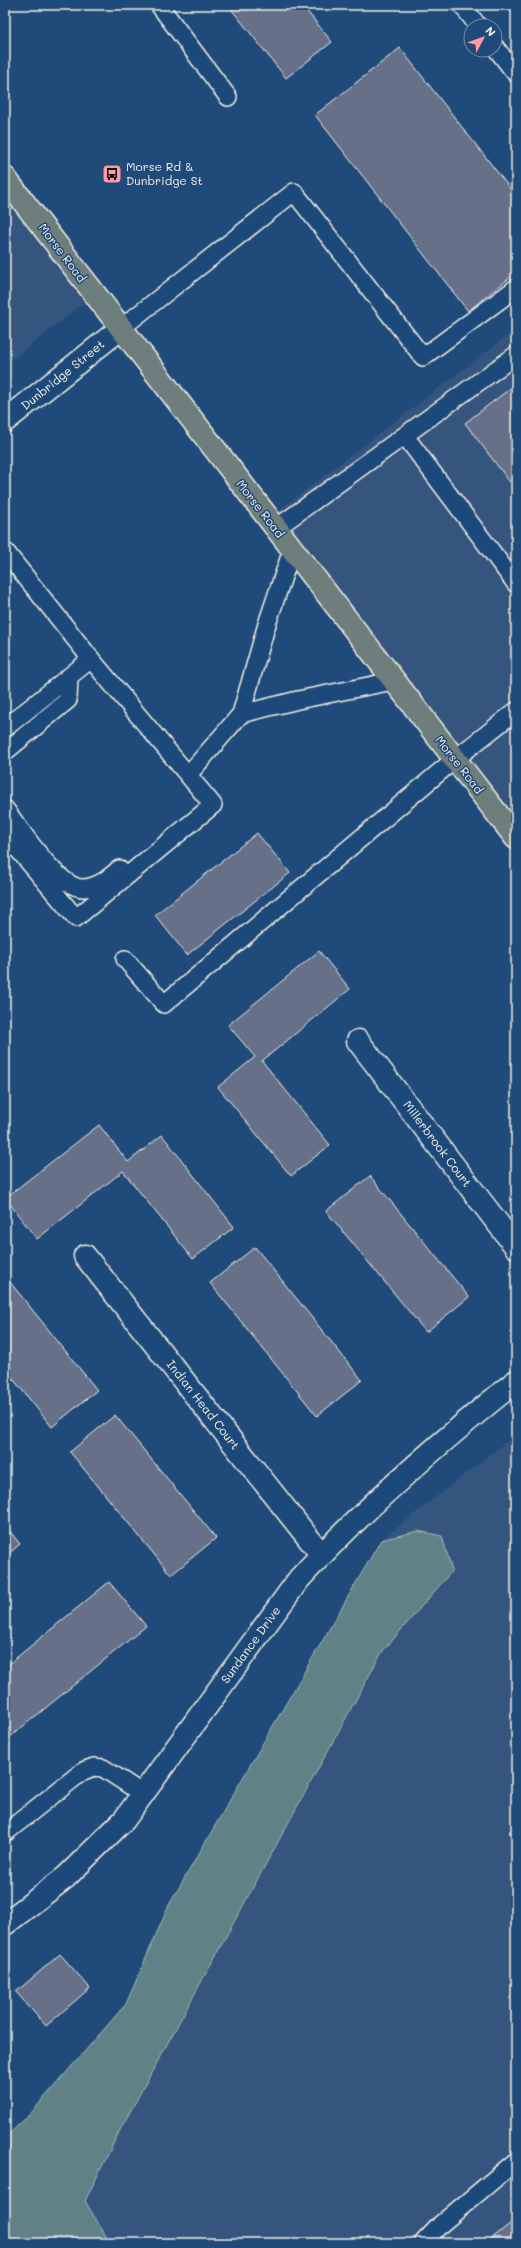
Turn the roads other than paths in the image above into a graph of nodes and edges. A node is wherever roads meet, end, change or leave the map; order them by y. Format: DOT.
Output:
graph roads {
  1 [pos="158,5"];
  2 [pos="462,5"];
  3 [pos="472,18"];
  4 [pos="503,57"];
  5 [pos="516,74"];
  6 [pos="228,97"];
  7 [pos="5,178"];
  8 [pos="516,288"];
  9 [pos="120,329"];
  10 [pos="516,355"];
  11 [pos="5,421"];
  12 [pos="405,436"];
  13 [pos="275,529"];
  14 [pos="292,550"];
  15 [pos="5,551"];
  16 [pos="516,584"];
  17 [pos="91,659"];
  18 [pos="69,677"];
  19 [pos="393,681"];
  20 [pos="516,711"];
  21 [pos="241,714"];
  22 [pos="5,728"];
  23 [pos="5,752"];
  24 [pos="455,759"];
  25 [pos="188,775"];
  26 [pos="5,809"];
  27 [pos="200,816"];
  28 [pos="5,834"];
  29 [pos="516,838"];
  30 [pos="124,958"];
  31 [pos="358,1041"];
  32 [pos="516,1247"];
  33 [pos="85,1256"];
  34 [pos="516,1381"];
  35 [pos="321,1554"];
  36 [pos="143,1794"];
  37 [pos="5,1833"];
  38 [pos="5,1924"];
  39 [pos="516,2161"];
  40 [pos="423,2243"];
  1 -- 6 [label="lane"];
  2 -- 3 [label="lane"];
  4 -- 5 [label="lane"];
  7 -- 9 [label="main road, Morse Road"];
  8 -- 9 [label="lane"];
  9 -- 11 [label="street, Dunbridge Street"];
  9 -- 13 [label="main road, Morse Road"];
  10 -- 12 [label="lane"];
  12 -- 13 [label="lane"];
  12 -- 16 [label="lane"];
  13 -- 14 [label="main road, Morse Road"];
  14 -- 19 [label="main road, Morse Road"];
  14 -- 21 [label="lane"];
  15 -- 17 [label="lane"];
  17 -- 18 [label="lane"];
  17 -- 25 [label="lane"];
  18 -- 22 [label="lane"];
  18 -- 23 [label="lane"];
  19 -- 21 [label="lane"];
  19 -- 24 [label="main road, Morse Road"];
  20 -- 24 [label="lane"];
  21 -- 25 [label="lane"];
  24 -- 29 [label="main road, Morse Road"];
  24 -- 30 [label="lane"];
  25 -- 27 [label="lane"];
  26 -- 27 [label="lane"];
  27 -- 28 [label="lane"];
  31 -- 32 [label="street, Millerbrook Court"];
  33 -- 35 [label="street, Indian Head Court"];
  34 -- 35 [label="street, Sundance Drive"];
  35 -- 36 [label="street, Sundance Drive"];
  36 -- 37 [label="lane"];
  36 -- 38 [label="street, Sundance Drive"];
  39 -- 40 [label="lane"];
}
